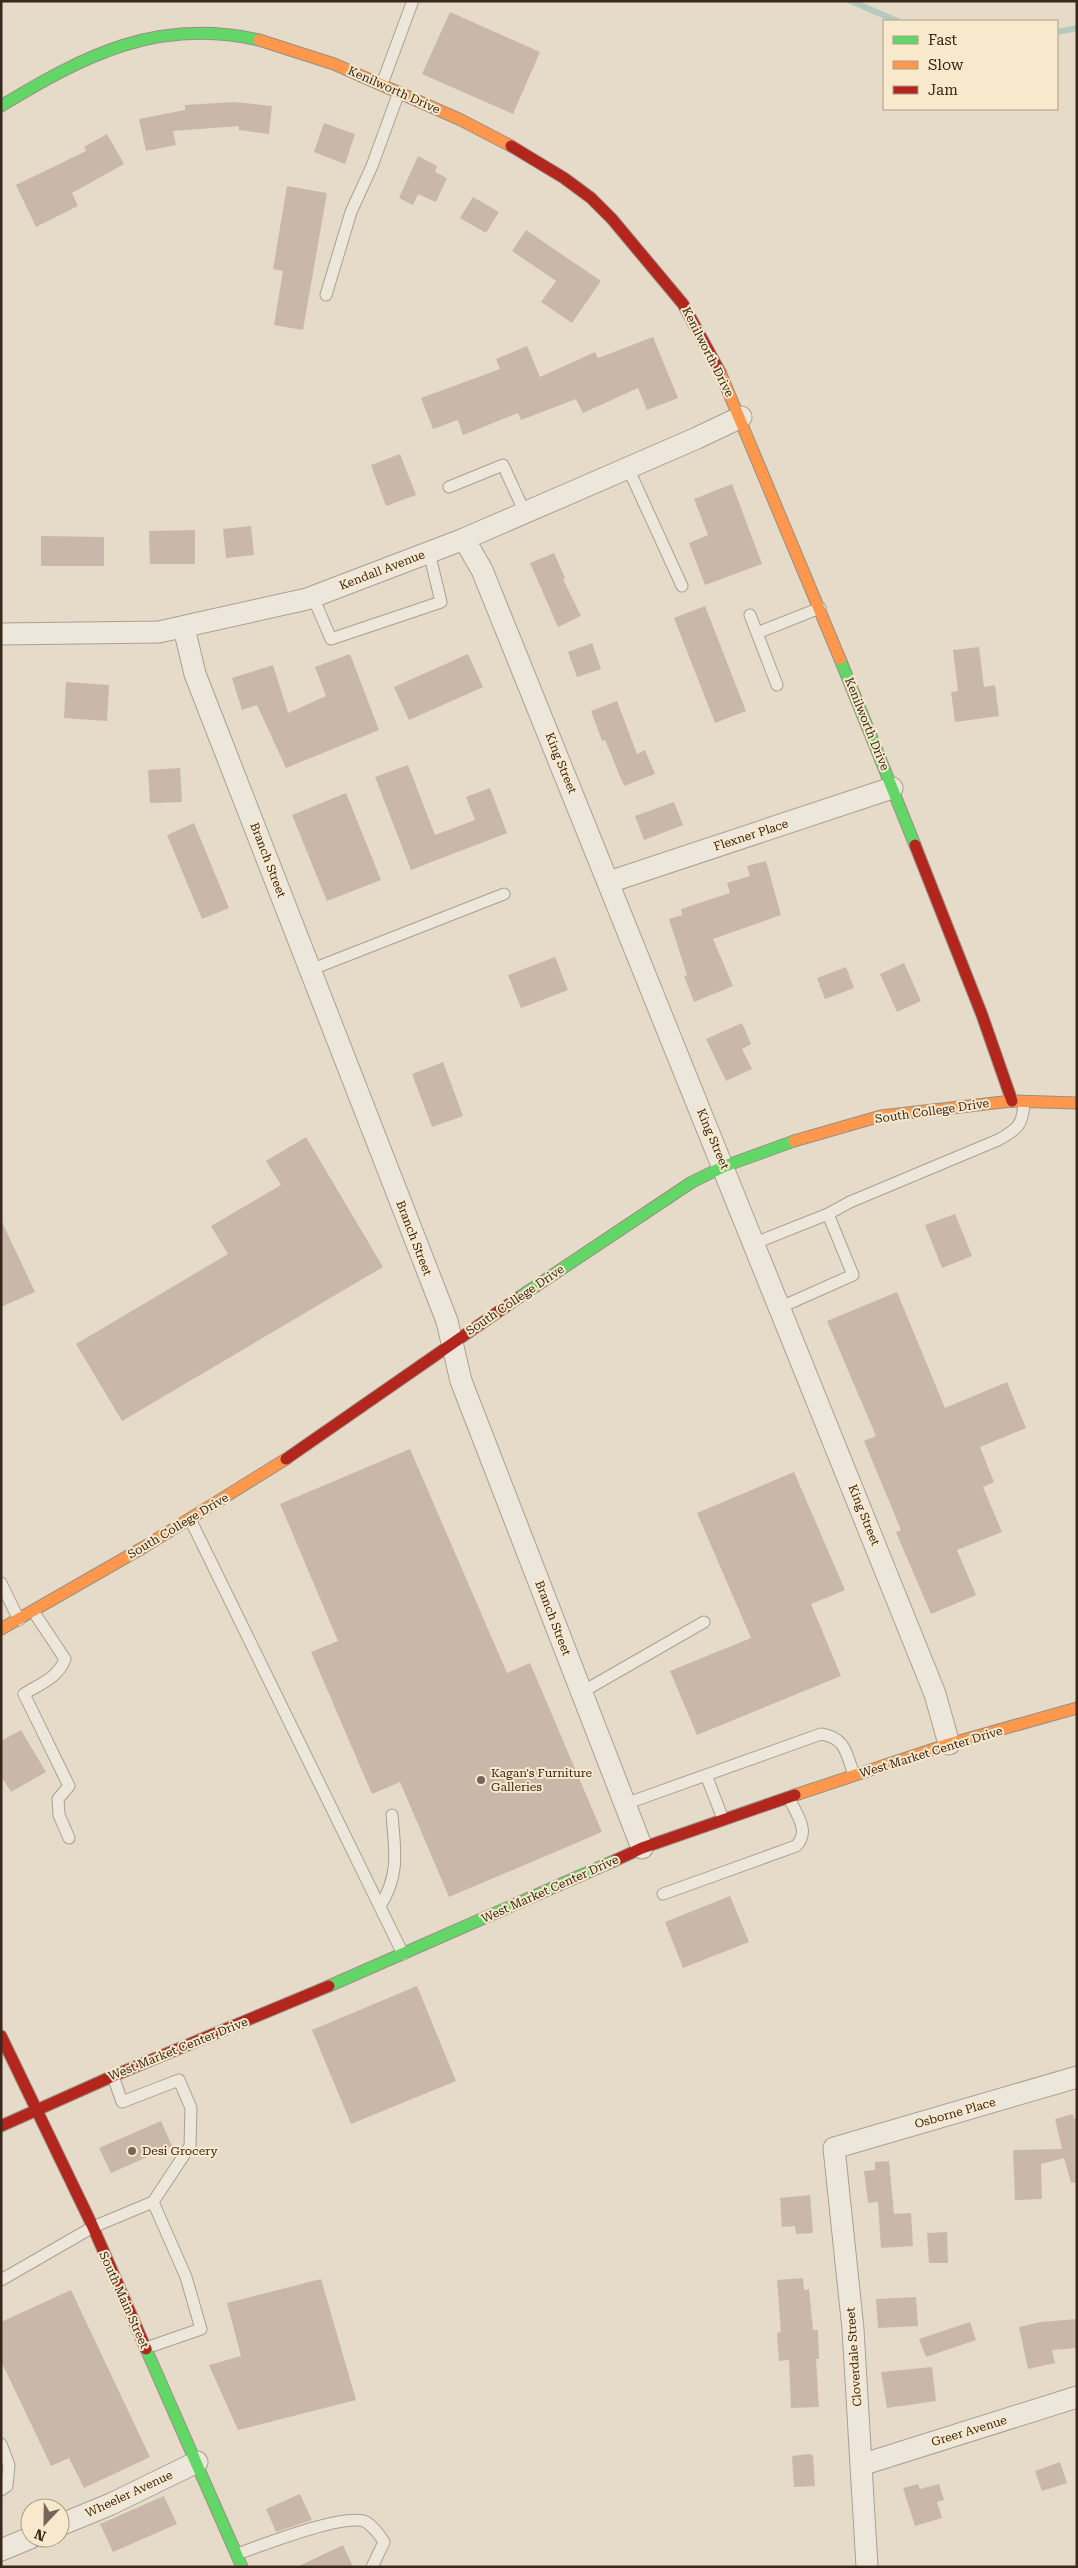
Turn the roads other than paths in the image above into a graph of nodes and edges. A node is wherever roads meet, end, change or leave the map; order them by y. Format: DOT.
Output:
graph roads {
  1 [pos="412,3"];
  2 [pos="382,84"];
  3 [pos="399,92"];
  4 [pos="1,106"];
  5 [pos="326,295"];
  6 [pos="740,417"];
  7 [pos="628,468"];
  8 [pos="449,487"];
  9 [pos="525,513"];
  10 [pos="464,539"];
  11 [pos="430,552"];
  12 [pos="682,586"];
  13 [pos="313,597"];
  14 [pos="820,608"];
  15 [pos="750,615"];
  16 [pos="184,628"];
  17 [pos="757,633"];
  18 [pos="1,634"];
  19 [pos="777,685"];
  20 [pos="892,788"];
  21 [pos="609,882"];
  22 [pos="504,894"];
  23 [pos="310,970"];
  24 [pos="1012,1101"];
  25 [pos="1024,1102"];
  26 [pos="1077,1103"];
  27 [pos="725,1166"];
  28 [pos="828,1214"];
  29 [pos="756,1242"];
  30 [pos="781,1307"];
  31 [pos="453,1342"];
  32 [pos="190,1519"];
  33 [pos="1,1583"];
  34 [pos="33,1611"];
  35 [pos="19,1620"];
  36 [pos="704,1622"];
  37 [pos="1,1630"];
  38 [pos="582,1692"];
  39 [pos="1077,1708"];
  40 [pos="949,1744"];
  41 [pos="706,1775"];
  42 [pos="854,1775"];
  43 [pos="788,1796"];
  44 [pos="625,1804"];
  45 [pos="392,1815"];
  46 [pos="723,1819"];
  47 [pos="69,1838"];
  48 [pos="642,1848"];
  49 [pos="663,1894"];
  50 [pos="380,1906"];
  51 [pos="404,1954"];
  52 [pos="1,2036"];
  53 [pos="173,2066"];
  54 [pos="113,2076"];
  55 [pos="1077,2077"];
  56 [pos="38,2110"];
  57 [pos="1,2126"];
  58 [pos="834,2148"];
  59 [pos="153,2202"];
  60 [pos="93,2227"];
  61 [pos="1,2280"];
  62 [pos="145,2348"];
  63 [pos="1077,2397"];
  64 [pos="1,2444"];
  65 [pos="197,2462"];
  66 [pos="861,2465"];
  67 [pos="1,2490"];
  68 [pos="70,2521"];
  69 [pos="20,2542"];
  70 [pos="1,2550"];
  71 [pos="237,2554"];
  72 [pos="242,2567"];
  73 [pos="372,2567"];
  74 [pos="868,2567"];
  1 -- 2 [label="lane"];
  2 -- 3 [label="main road, Kenilworth Drive"];
  2 -- 4 [label="main road, Kenilworth Drive"];
  3 -- 5 [label="lane"];
  3 -- 6 [label="main road, Kenilworth Drive"];
  6 -- 7 [label="street, Kendall Avenue"];
  6 -- 14 [label="main road, Kenilworth Drive"];
  7 -- 9 [label="street, Kendall Avenue"];
  7 -- 12 [label="lane"];
  8 -- 9 [label="lane"];
  9 -- 10 [label="street, Kendall Avenue"];
  10 -- 11 [label="street, Kendall Avenue"];
  10 -- 21 [label="street, King Street"];
  11 -- 13 [label="street, Kendall Avenue"];
  11 -- 13 [label="lane"];
  13 -- 16 [label="street, Kendall Avenue"];
  14 -- 17 [label="lane"];
  14 -- 20 [label="main road, Kenilworth Drive"];
  15 -- 17 [label="lane"];
  16 -- 18 [label="street, Kendall Avenue"];
  16 -- 23 [label="street, Branch Street"];
  17 -- 19 [label="lane"];
  20 -- 21 [label="street, Flexner Place"];
  20 -- 24 [label="main road, Kenilworth Drive"];
  21 -- 27 [label="street, King Street"];
  22 -- 23 [label="lane"];
  23 -- 31 [label="street, Branch Street"];
  24 -- 25 [label="main road, South College Drive"];
  24 -- 27 [label="main road, South College Drive"];
  25 -- 26 [label="main road, South College Drive"];
  25 -- 28 [label="lane"];
  27 -- 29 [label="street, King Street"];
  27 -- 31 [label="main road, South College Drive"];
  28 -- 29 [label="lane"];
  28 -- 30 [label="lane"];
  29 -- 30 [label="street, King Street"];
  30 -- 40 [label="street, King Street"];
  31 -- 32 [label="main road, South College Drive"];
  31 -- 38 [label="street, Branch Street"];
  32 -- 34 [label="main road, South College Drive"];
  32 -- 50 [label="lane"];
  33 -- 35 [label="lane"];
  34 -- 35 [label="main road, South College Drive"];
  34 -- 47 [label="lane"];
  35 -- 37 [label="main road, South College Drive"];
  36 -- 38 [label="lane"];
  38 -- 44 [label="street, Branch Street"];
  39 -- 40 [label="main road, West Market Center Drive"];
  40 -- 42 [label="main road, West Market Center Drive"];
  41 -- 42 [label="lane"];
  41 -- 44 [label="lane"];
  41 -- 46 [label="lane"];
  42 -- 43 [label="main road, West Market Center Drive"];
  43 -- 46 [label="main road, West Market Center Drive"];
  43 -- 49 [label="lane"];
  44 -- 48 [label="street, Branch Street"];
  45 -- 50 [label="lane"];
  46 -- 48 [label="main road, West Market Center Drive"];
  48 -- 51 [label="main road, West Market Center Drive"];
  50 -- 51 [label="lane"];
  51 -- 53 [label="main road, West Market Center Drive"];
  52 -- 56 [label="main road, South Main Street"];
  53 -- 54 [label="main road, West Market Center Drive"];
  53 -- 54 [label="lane"];
  53 -- 59 [label="lane"];
  54 -- 56 [label="main road, West Market Center Drive"];
  55 -- 58 [label="street, Osborne Place"];
  56 -- 57 [label="main road, West Market Center Drive"];
  56 -- 60 [label="main road, South Main Street"];
  58 -- 66 [label="street, Cloverdale Street"];
  59 -- 60 [label="lane"];
  59 -- 62 [label="lane"];
  60 -- 61 [label="lane"];
  60 -- 62 [label="main road, South Main Street"];
  62 -- 65 [label="main road, South Main Street"];
  63 -- 66 [label="street, Greer Avenue"];
  64 -- 67 [label="lane"];
  65 -- 68 [label="street, Wheeler Avenue"];
  65 -- 71 [label="main road, South Main Street"];
  66 -- 74 [label="street, Cloverdale Street"];
  69 -- 70 [label="street"];
  71 -- 72 [label="main road, South Main Street"];
  71 -- 73 [label="lane"];
}
